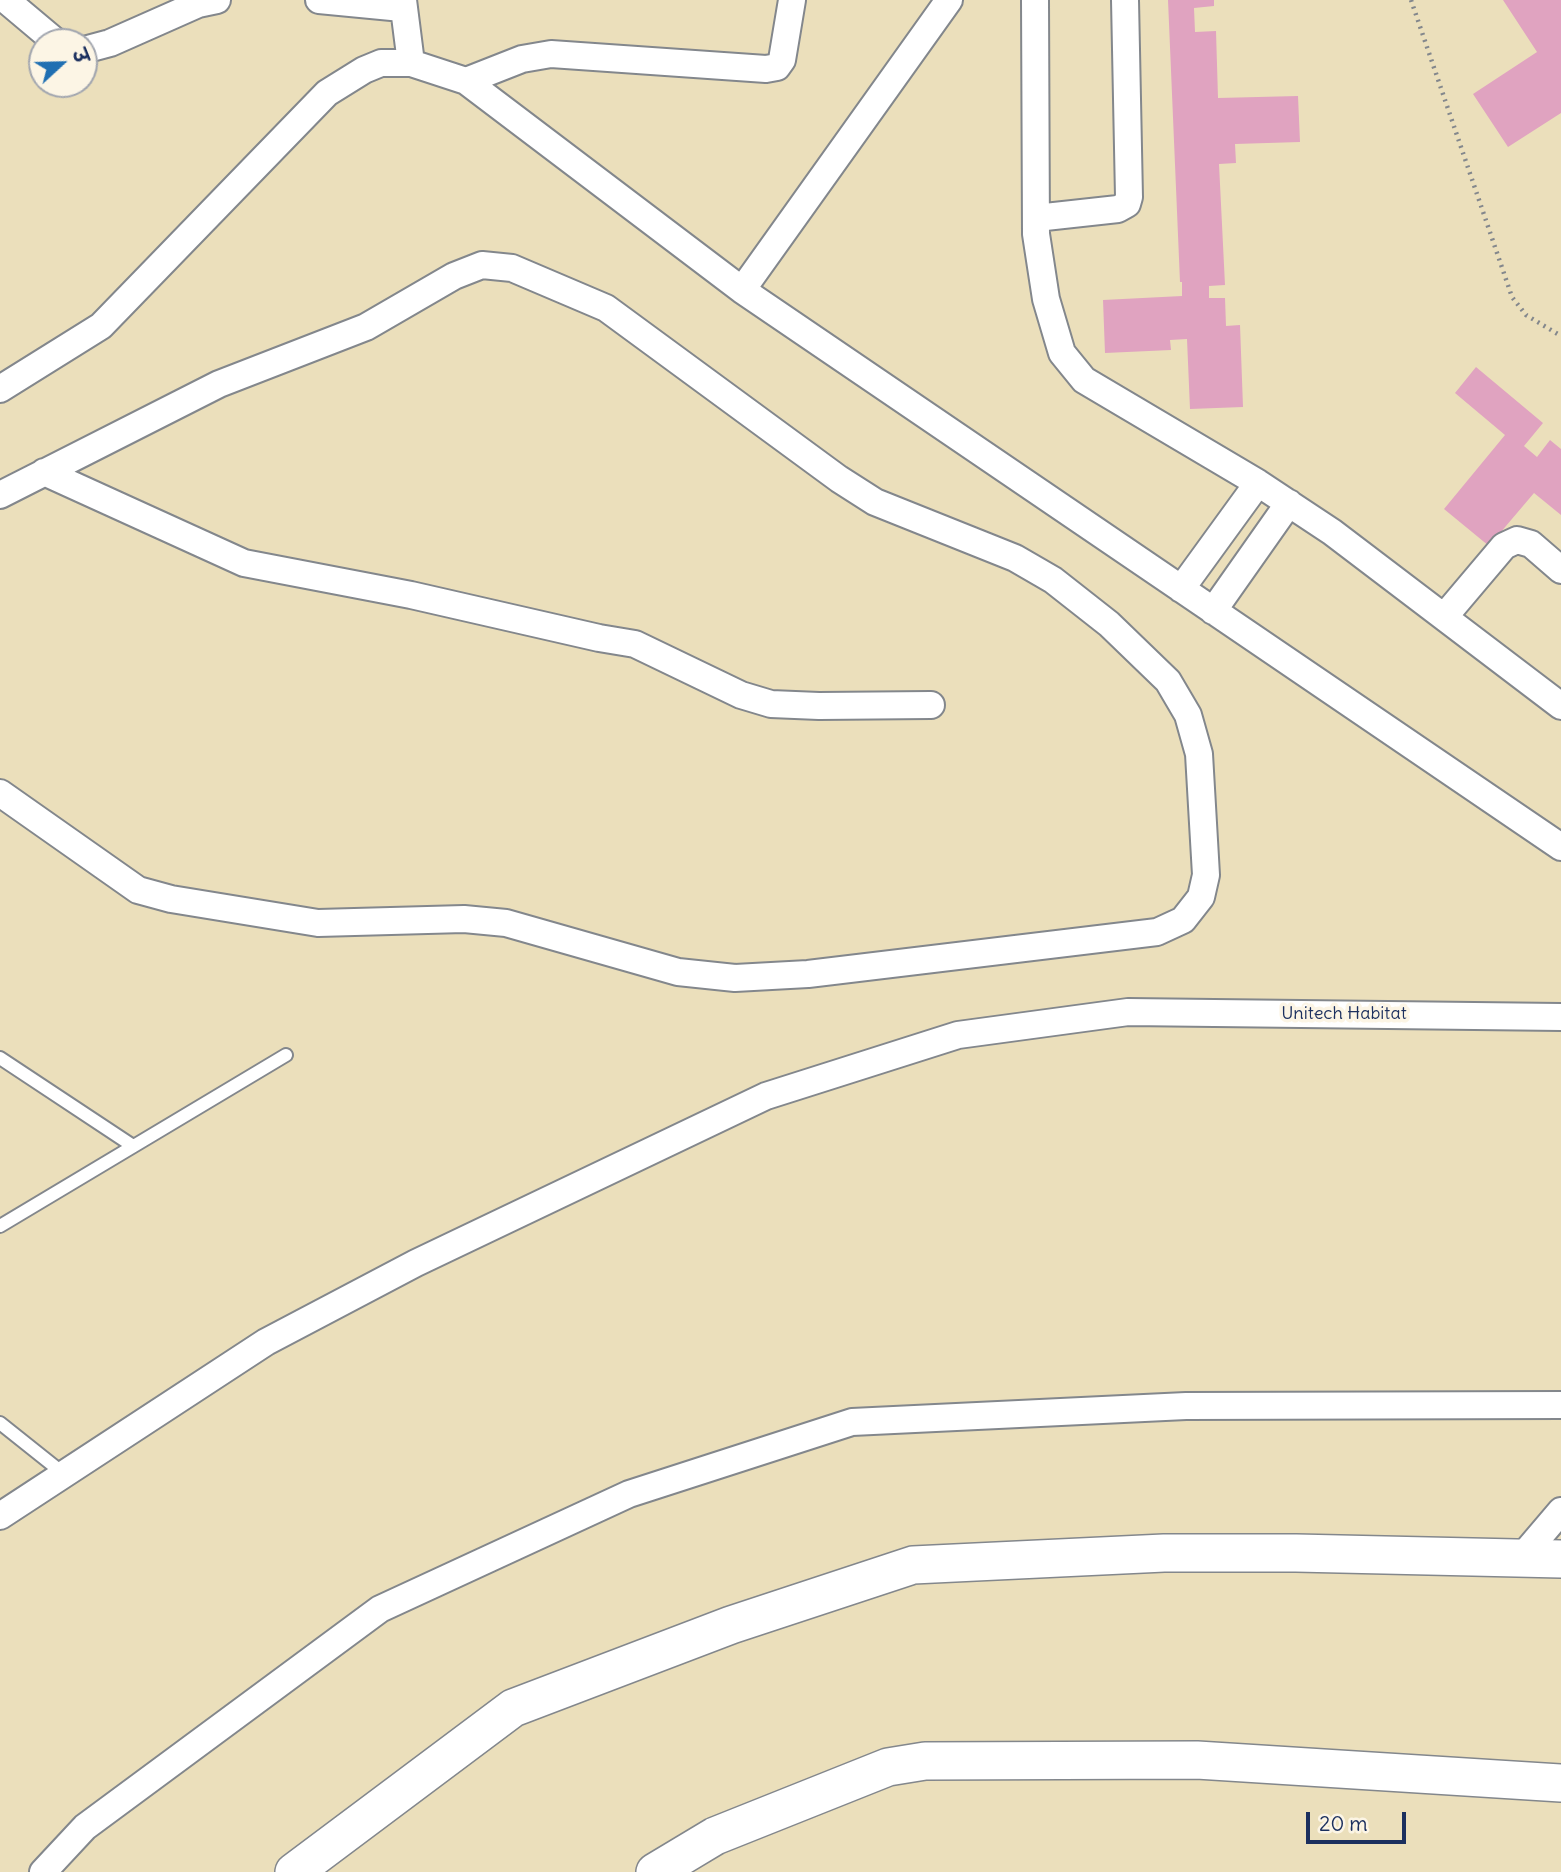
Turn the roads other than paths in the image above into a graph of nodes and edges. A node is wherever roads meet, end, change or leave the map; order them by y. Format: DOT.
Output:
graph roads {
  1 [pos="6,0"];
  2 [pos="217,0"];
  3 [pos="319,0"];
  4 [pos="792,0"];
  5 [pos="949,0"];
  6 [pos="1035,0"];
  7 [pos="1125,0"];
  8 [pos="402,4"];
  9 [pos="39,28"];
  10 [pos="98,46"];
  11 [pos="411,63"];
  12 [pos="466,81"];
  13 [pos="1036,218"];
  14 [pos="742,290"];
  15 [pos="0,389"];
  16 [pos="44,472"];
  17 [pos="1258,483"];
  18 [pos="0,495"];
  19 [pos="1289,503"];
  20 [pos="1561,570"];
  21 [pos="1181,589"];
  22 [pos="1213,611"];
  23 [pos="1444,617"];
  24 [pos="931,705"];
  25 [pos="1561,706"];
  26 [pos="0,793"];
  27 [pos="1561,847"];
  28 [pos="1561,1017"];
  29 [pos="286,1055"];
  30 [pos="0,1058"];
  31 [pos="133,1146"];
  32 [pos="0,1226"];
  33 [pos="1561,1405"];
  34 [pos="0,1423"];
  35 [pos="64,1474"];
  36 [pos="1561,1511"];
  37 [pos="0,1516"];
  38 [pos="1521,1558"];
  39 [pos="1561,1559"];
  40 [pos="1561,1783"];
  41 [pos="43,1872"];
  42 [pos="294,1872"];
  43 [pos="655,1872"];
  1 -- 9 [label="street"];
  2 -- 10 [label="street"];
  3 -- 8 [label="street"];
  4 -- 12 [label="street"];
  5 -- 14 [label="street"];
  6 -- 13 [label="street"];
  7 -- 13 [label="street"];
  8 -- 11 [label="street"];
  11 -- 12 [label="street"];
  11 -- 15 [label="street"];
  12 -- 14 [label="street"];
  13 -- 17 [label="street"];
  14 -- 21 [label="street"];
  16 -- 18 [label="street"];
  16 -- 24 [label="street"];
  16 -- 26 [label="street"];
  17 -- 19 [label="street"];
  17 -- 21 [label="street"];
  19 -- 22 [label="street"];
  19 -- 23 [label="street"];
  20 -- 23 [label="street"];
  21 -- 22 [label="street"];
  22 -- 27 [label="street"];
  23 -- 25 [label="street"];
  28 -- 35 [label="street, Unitech Habitat"];
  29 -- 31 [label="lane"];
  30 -- 31 [label="lane"];
  31 -- 32 [label="lane"];
  33 -- 41 [label="street"];
  34 -- 35 [label="lane"];
  35 -- 37 [label="street, Unitech Habitat"];
  36 -- 38 [label="street"];
  38 -- 39 [label="main road"];
  38 -- 42 [label="main road"];
  40 -- 43 [label="main road"];
}
